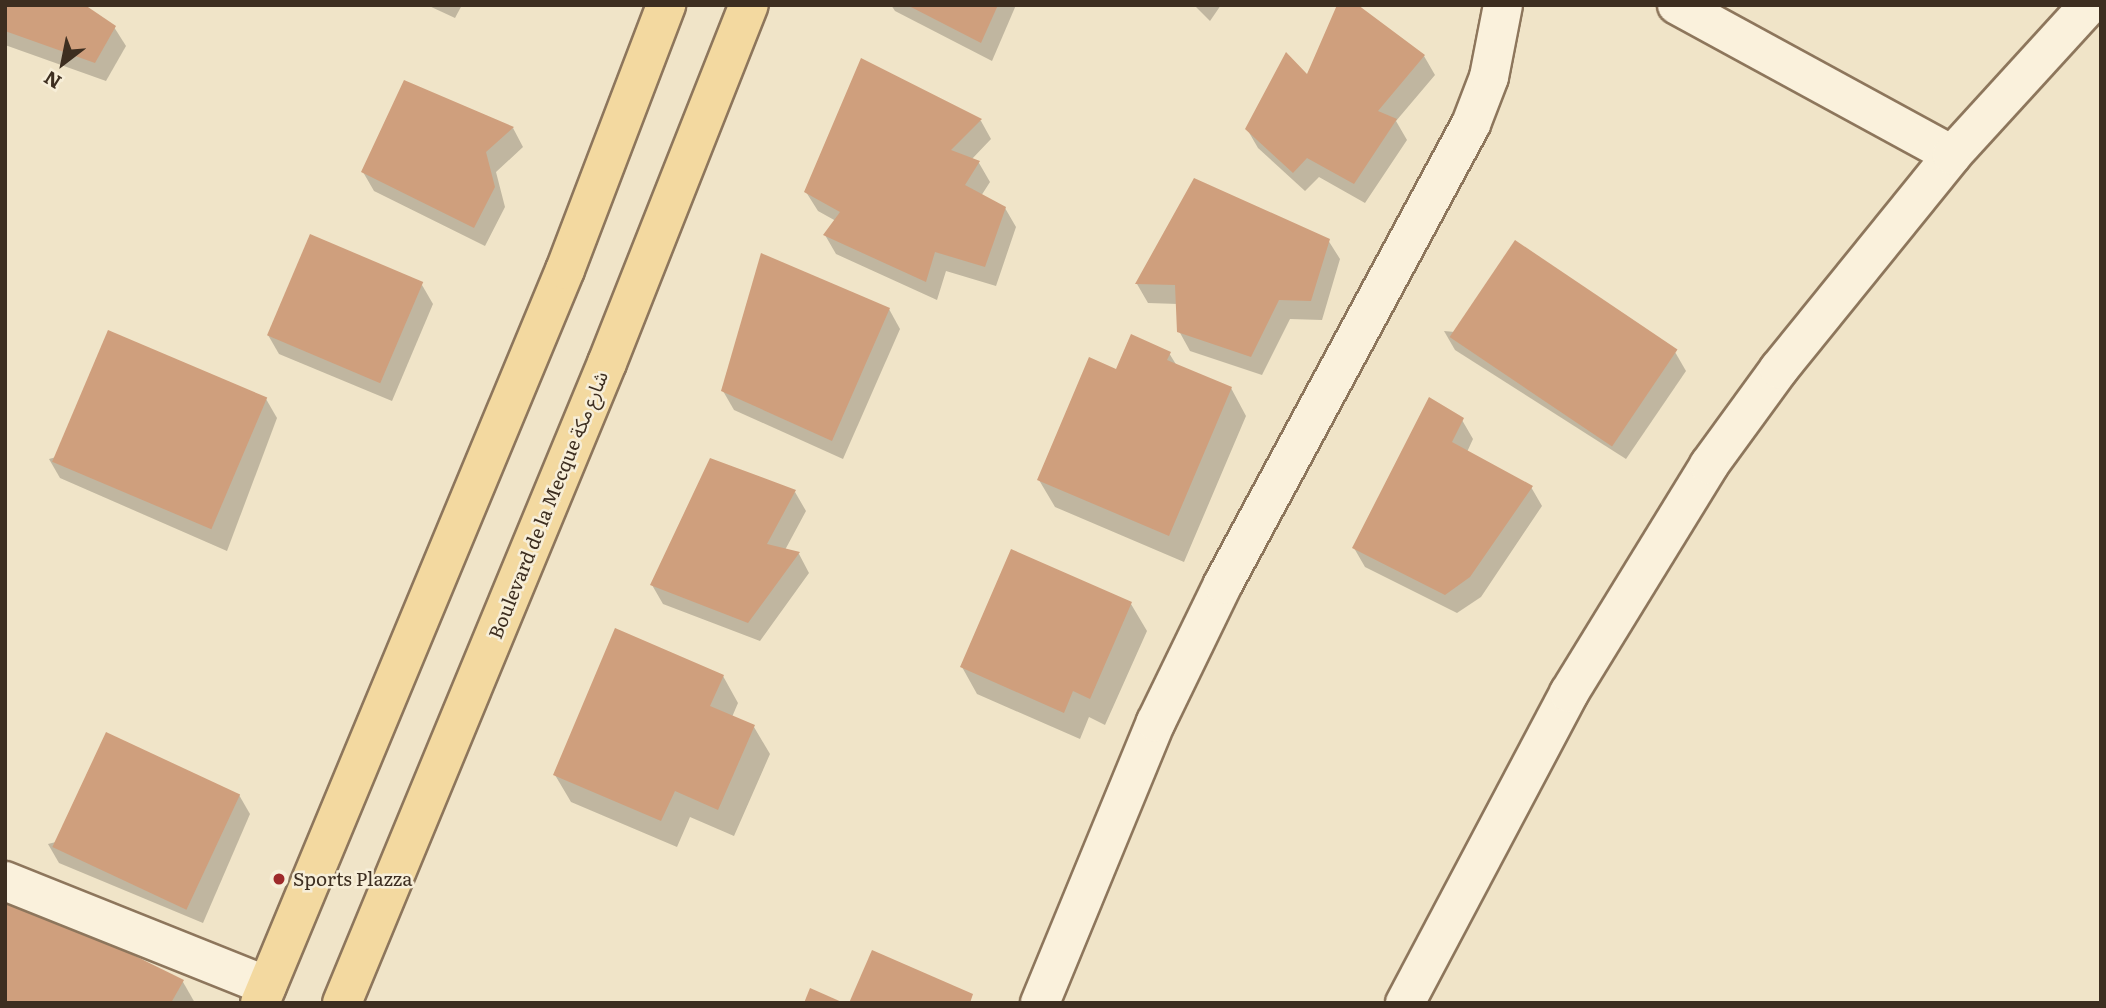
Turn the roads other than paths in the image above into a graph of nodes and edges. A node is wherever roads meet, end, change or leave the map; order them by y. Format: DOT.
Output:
graph roads {
  1 [pos="666,5"];
  2 [pos="749,5"];
  3 [pos="1503,5"];
  4 [pos="1677,5"];
  5 [pos="2088,5"];
  6 [pos="1952,155"];
  7 [pos="5,881"];
  8 [pos="264,994"];
  9 [pos="342,1003"];
  10 [pos="1041,1003"];
  11 [pos="1405,1003"];
  1 -- 8 [label="main road"];
  2 -- 9 [label="main road, Boulevard de la Mecque شارع مكة"];
  3 -- 10 [label="street"];
  4 -- 6 [label="street"];
  5 -- 6 [label="street"];
  6 -- 11 [label="street"];
  7 -- 8 [label="street"];
}
